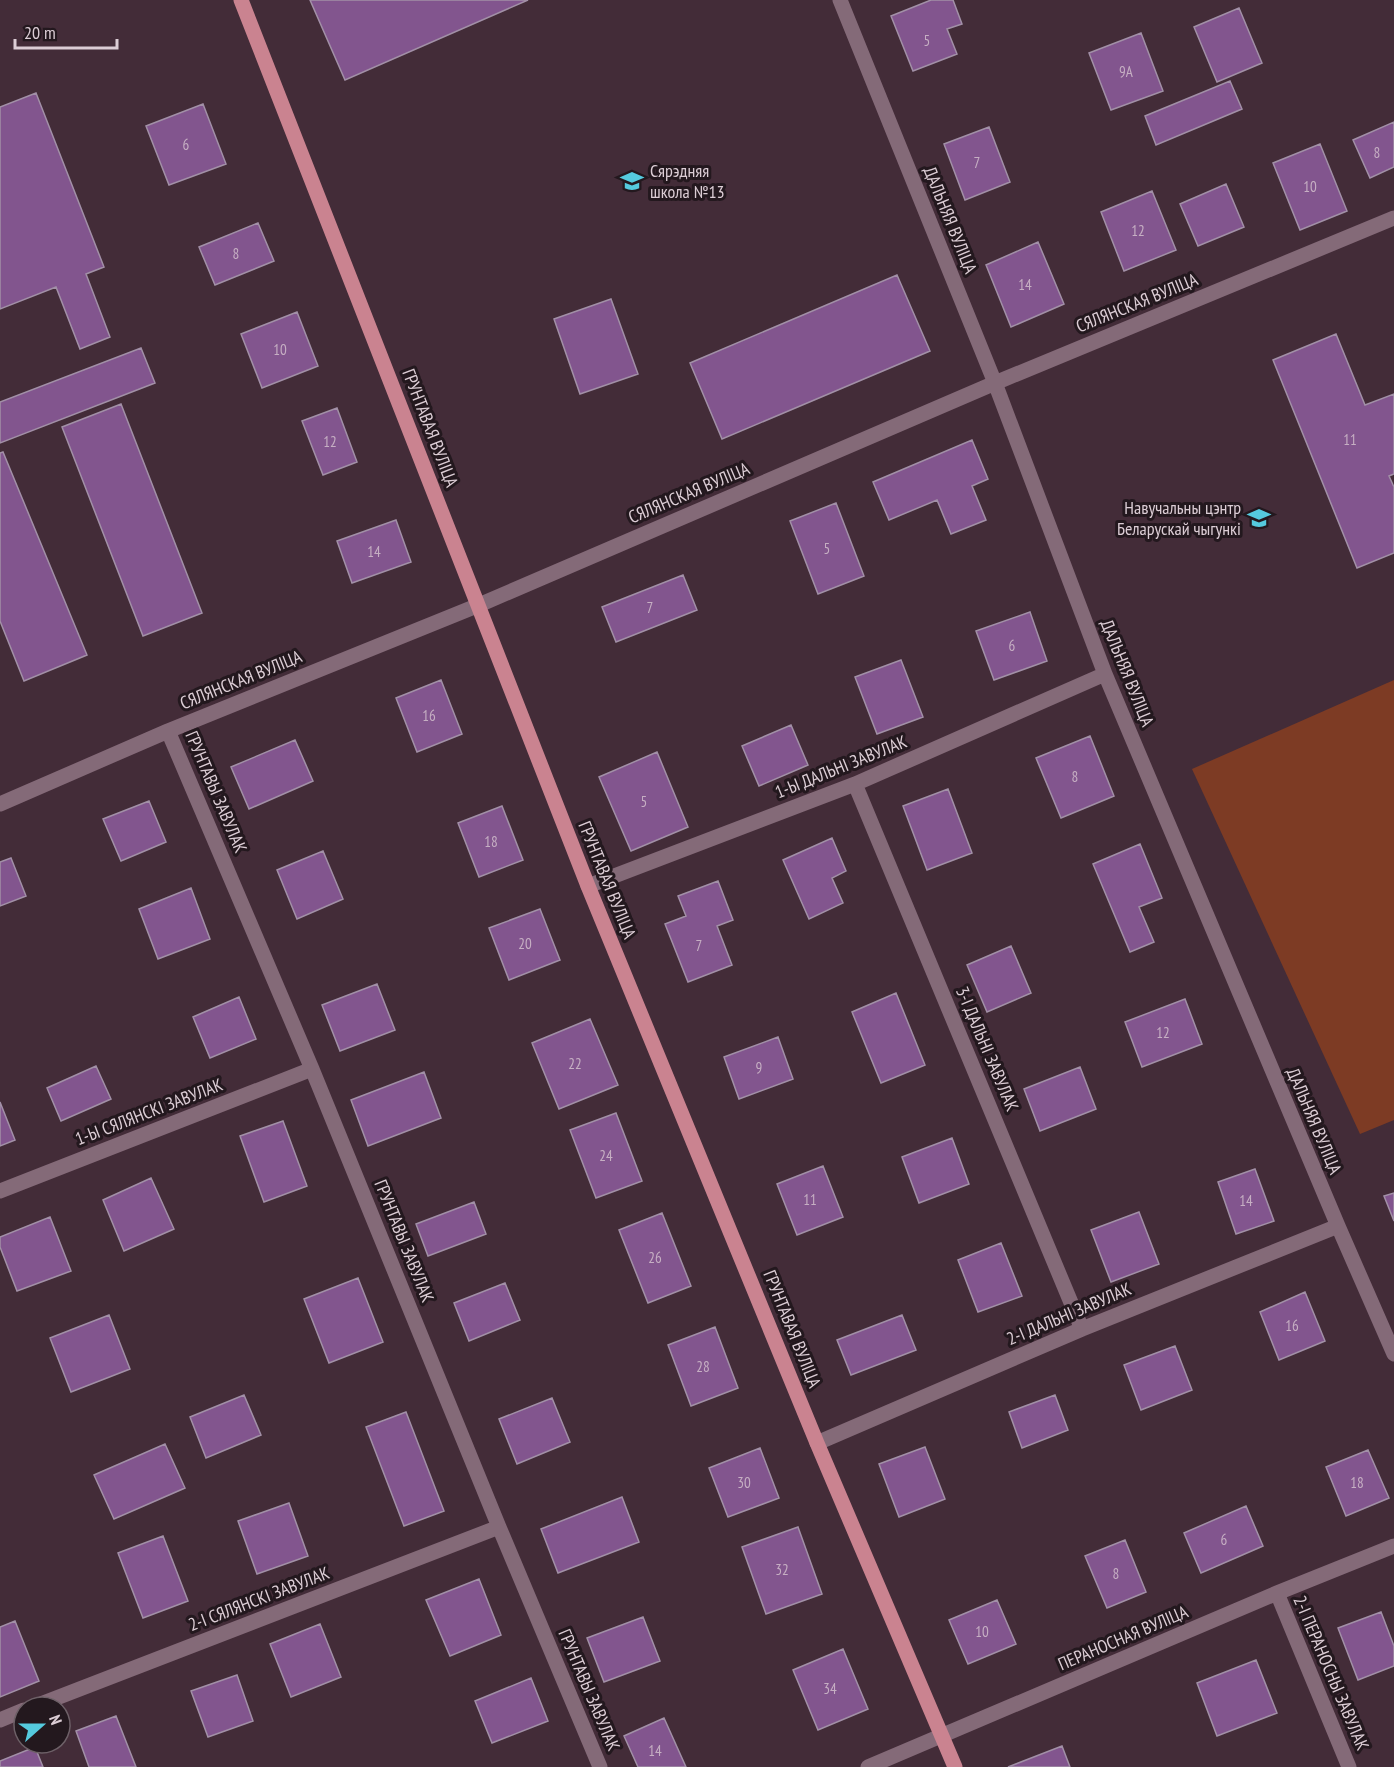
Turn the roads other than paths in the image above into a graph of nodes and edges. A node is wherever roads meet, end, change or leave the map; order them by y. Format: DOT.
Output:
graph roads {
  1 [pos="241,0"];
  2 [pos="840,0"];
  3 [pos="1394,218"];
  4 [pos="995,383"];
  5 [pos="479,604"];
  6 [pos="1105,674"];
  7 [pos="168,731"];
  8 [pos="855,784"];
  9 [pos="0,804"];
  10 [pos="588,886"];
  11 [pos="312,1069"];
  12 [pos="0,1191"];
  13 [pos="1338,1226"];
  14 [pos="1082,1329"];
  15 [pos="1394,1354"];
  16 [pos="817,1443"];
  17 [pos="499,1527"];
  18 [pos="1394,1546"];
  19 [pos="1277,1593"];
  20 [pos="64,1695"];
  21 [pos="942,1735"];
  22 [pos="600,1767"];
  23 [pos="868,1767"];
  24 [pos="955,1767"];
  25 [pos="1349,1767"];
  1 -- 5 [label="main road, ГРУНТАВАЯ ВУЛІЦА"];
  2 -- 4 [label="street, ДАЛЬНЯЯ ВУЛІЦА"];
  3 -- 4 [label="street, СЯЛЯНСКАЯ ВУЛІЦА"];
  4 -- 5 [label="street, СЯЛЯНСКАЯ ВУЛІЦА"];
  4 -- 6 [label="street, ДАЛЬНЯЯ ВУЛІЦА"];
  5 -- 7 [label="street, СЯЛЯНСКАЯ ВУЛІЦА"];
  5 -- 10 [label="main road, ГРУНТАВАЯ ВУЛІЦА"];
  6 -- 8 [label="street, 1-Ы ДАЛЬНІ ЗАВУЛАК"];
  6 -- 13 [label="street, ДАЛЬНЯЯ ВУЛІЦА"];
  7 -- 9 [label="street, СЯЛЯНСКАЯ ВУЛІЦА"];
  7 -- 11 [label="street, ГРУНТАВЫ ЗАВУЛАК"];
  8 -- 10 [label="street, 1-Ы ДАЛЬНІ ЗАВУЛАК"];
  8 -- 14 [label="street, 3-І ДАЛЬНІ ЗАВУЛАК"];
  10 -- 16 [label="main road, ГРУНТАВАЯ ВУЛІЦА"];
  11 -- 12 [label="street, 1-Ы СЯЛЯНСКІ ЗАВУЛАК"];
  11 -- 17 [label="street, ГРУНТАВЫ ЗАВУЛАК"];
  13 -- 14 [label="street, 2-І ДАЛЬНІ ЗАВУЛАК"];
  13 -- 15 [label="street, ДАЛЬНЯЯ ВУЛІЦА"];
  14 -- 16 [label="street, 2-І ДАЛЬНІ ЗАВУЛАК"];
  16 -- 21 [label="main road, ГРУНТАВАЯ ВУЛІЦА"];
  17 -- 20 [label="street, 2-І СЯЛЯНСКІ ЗАВУЛАК"];
  17 -- 22 [label="street, ГРУНТАВЫ ЗАВУЛАК"];
  18 -- 19 [label="street, ПЕРАНОСНАЯ ВУЛІЦА"];
  19 -- 21 [label="street, ПЕРАНОСНАЯ ВУЛІЦА"];
  19 -- 25 [label="street, 2-І ПЕРАНОСНЫ ЗАВУЛАК"];
  21 -- 23 [label="street, ПЕРАНОСНАЯ ВУЛІЦА"];
  21 -- 24 [label="main road, ГРУНТАВАЯ ВУЛІЦА"];
}
